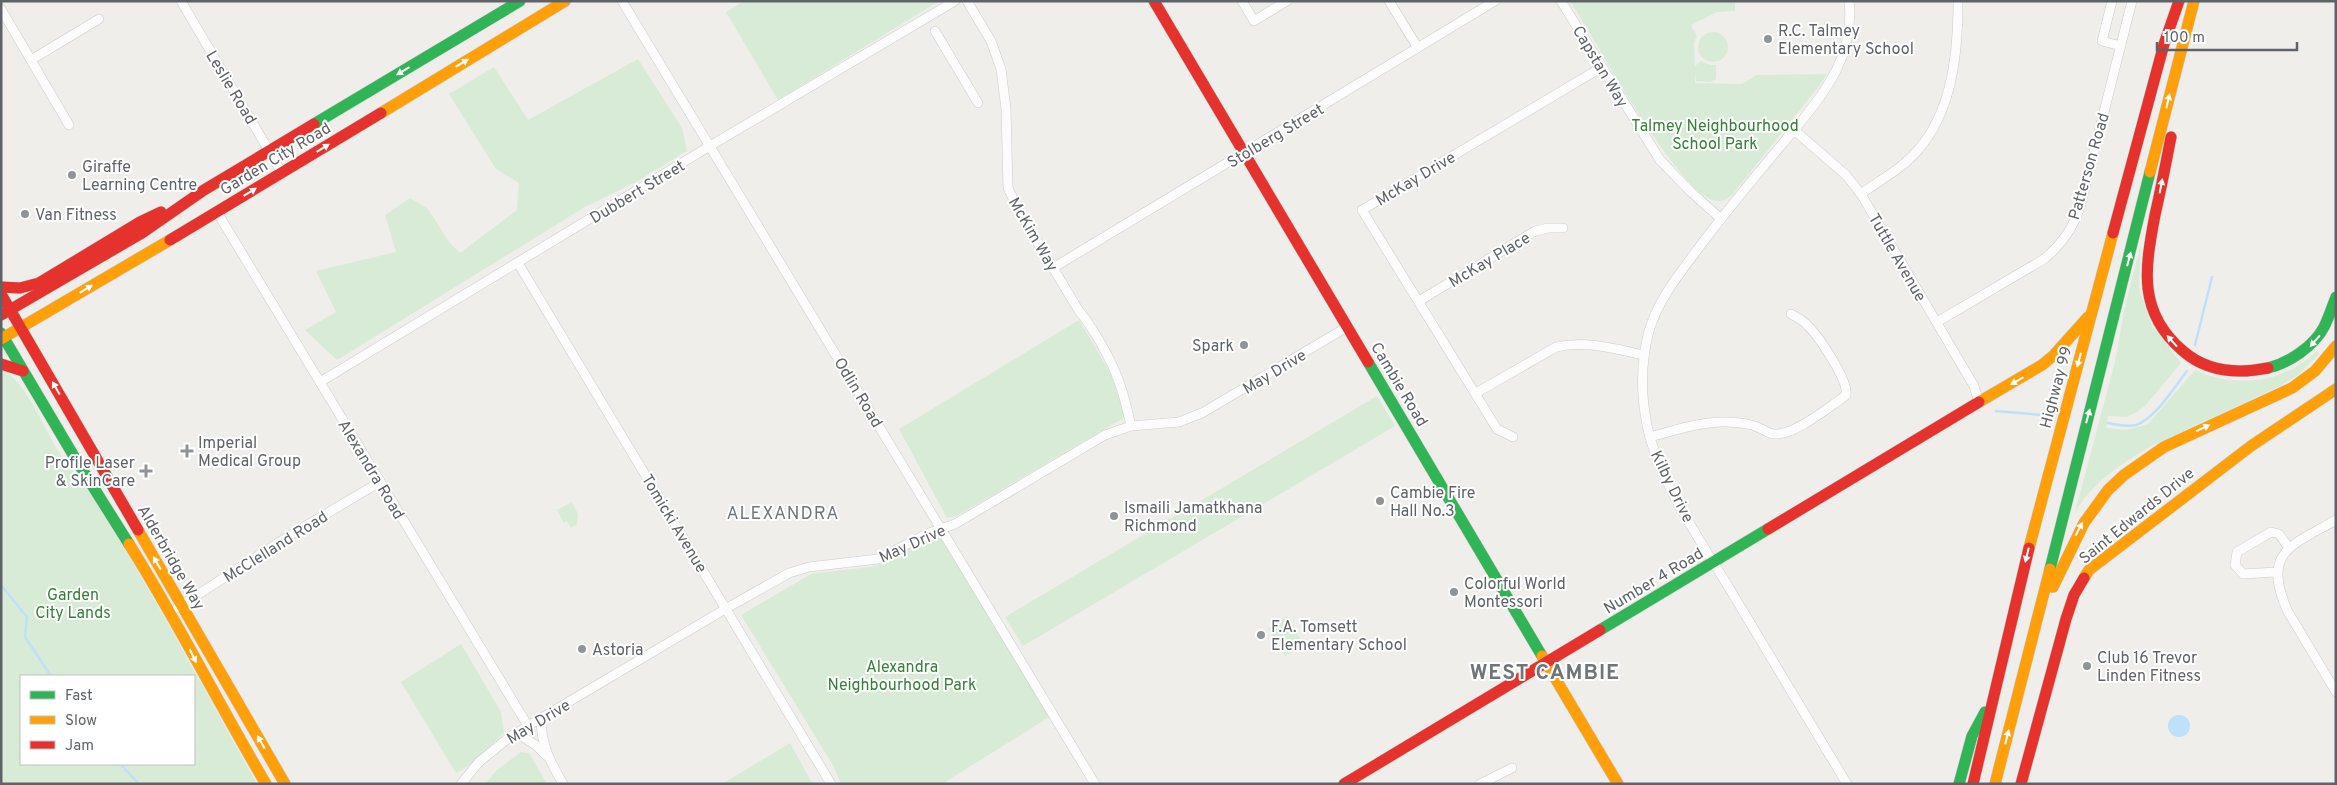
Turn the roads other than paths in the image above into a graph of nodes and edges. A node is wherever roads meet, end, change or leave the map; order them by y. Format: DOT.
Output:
graph roads {
  1 [pos="181,1"];
  2 [pos="520,1"];
  3 [pos="565,1"];
  4 [pos="622,1"];
  5 [pos="955,1"];
  6 [pos="967,1"];
  7 [pos="1154,1"];
  8 [pos="1242,1"];
  9 [pos="1287,1"];
  10 [pos="1389,1"];
  11 [pos="1495,1"];
  12 [pos="1560,1"];
  13 [pos="1849,1"];
  14 [pos="1958,1"];
  15 [pos="2112,1"];
  16 [pos="2132,1"];
  17 [pos="2168,1"];
  18 [pos="2178,1"];
  19 [pos="2193,6"];
  20 [pos="1,8"];
  21 [pos="100,19"];
  22 [pos="935,31"];
  23 [pos="2164,44"];
  24 [pos="2121,46"];
  25 [pos="1418,48"];
  26 [pos="31,60"];
  27 [pos="1602,68"];
  28 [pos="978,103"];
  29 [pos="69,125"];
  30 [pos="1794,130"];
  31 [pos="710,146"];
  32 [pos="269,151"];
  33 [pos="1245,153"];
  34 [pos="282,173"];
  35 [pos="1861,194"];
  36 [pos="186,202"];
  37 [pos="217,212"];
  38 [pos="1721,219"];
  39 [pos="1563,228"];
  40 [pos="518,263"];
  41 [pos="1053,268"];
  42 [pos="1,288"];
  43 [pos="1,294"];
  44 [pos="2336,297"];
  45 [pos="1418,301"];
  46 [pos="6,312"];
  47 [pos="1791,314"];
  48 [pos="2092,314"];
  49 [pos="1937,322"];
  50 [pos="1348,327"];
  51 [pos="21,328"];
  52 [pos="2,337"];
  53 [pos="2336,346"];
  54 [pos="1644,354"];
  55 [pos="1,364"];
  56 [pos="23,371"];
  57 [pos="320,382"];
  58 [pos="2335,392"];
  59 [pos="1476,393"];
  60 [pos="1979,402"];
  61 [pos="1131,426"];
  62 [pos="1513,437"];
  63 [pos="1650,437"];
  64 [pos="380,482"];
  65 [pos="2336,520"];
  66 [pos="941,529"];
  67 [pos="2288,548"];
  68 [pos="1714,563"];
  69 [pos="2276,572"];
  70 [pos="182,605"];
  71 [pos="727,608"];
  72 [pos="170,612"];
  73 [pos="2032,638"];
  74 [pos="1546,663"];
  75 [pos="2336,692"];
  76 [pos="1991,701"];
  77 [pos="541,718"];
  78 [pos="528,726"];
  79 [pos="517,733"];
  80 [pos="549,758"];
  81 [pos="1512,768"];
  82 [pos="266,784"];
  83 [pos="285,784"];
  84 [pos="461,784"];
  85 [pos="563,784"];
  86 [pos="832,784"];
  87 [pos="1095,784"];
  88 [pos="1344,784"];
  89 [pos="1480,784"];
  90 [pos="1618,784"];
  91 [pos="1847,784"];
  92 [pos="1959,784"];
  93 [pos="1973,784"];
  94 [pos="1995,784"];
  95 [pos="2021,784"];
  1 -- 32 [label="street, Leslie Road"];
  2 -- 32 [label="main road, Garden City Road, one-way"];
  34 -- 3 [label="main road, Garden City Road, one-way"];
  4 -- 31 [label="street, Odlin Road"];
  5 -- 31 [label="street, Dubbert Street"];
  6 -- 41 [label="street, McKim Way"];
  7 -- 33 [label="main road, Cambie Road"];
  8 -- 9 [label="street"];
  10 -- 25 [label="street"];
  11 -- 25 [label="street, Stolberg Street"];
  12 -- 27 [label="street, Capstan Way"];
  13 -- 30 [label="street, Kilby Drive"];
  14 -- 35 [label="street"];
  15 -- 24 [label="street"];
  16 -- 24 [label="street, Patterson Road"];
  17 -- 23 [label="main road"];
  18 -- 23 [label="main road, Highway 99"];
  44 -- 19 [label="main road, one-way"];
  73 -- 19 [label="main road, one-way"];
  20 -- 26 [label="street"];
  21 -- 26 [label="street"];
  22 -- 28 [label="street"];
  23 -- 48 [label="main road, Highway 99"];
  24 -- 49 [label="street, Patterson Road"];
  25 -- 33 [label="street, Stolberg Street"];
  26 -- 29 [label="street"];
  27 -- 38 [label="street, Capstan Way"];
  27 -- 45 [label="street, McKay Drive"];
  30 -- 35 [label="street, Tuttle Avenue"];
  30 -- 38 [label="street, Kilby Drive"];
  31 -- 40 [label="street, Dubbert Street"];
  31 -- 66 [label="street, Odlin Road"];
  32 -- 34 [label="street, Leslie Road"];
  32 -- 36 [label="main road, Garden City Road"];
  33 -- 41 [label="street, Stolberg Street"];
  33 -- 50 [label="main road, Cambie Road"];
  37 -- 34 [label="main road, Garden City Road, one-way"];
  35 -- 49 [label="street, Tuttle Avenue"];
  36 -- 42 [label="main road"];
  36 -- 46 [label="main road, Garden City Road"];
  51 -- 37 [label="main road, Garden City Road, one-way"];
  37 -- 57 [label="street, Alexandra Road"];
  38 -- 54 [label="street, Kilby Drive"];
  39 -- 45 [label="street, McKay Place"];
  40 -- 57 [label="street, Dubbert Street"];
  40 -- 71 [label="street, Tomicki Avenue"];
  41 -- 61 [label="street, McKim Way"];
  43 -- 46 [label="main road, Alderbridge Way"];
  45 -- 59 [label="street, McKay Drive"];
  46 -- 51 [label="main road, Alderbridge Way"];
  47 -- 63 [label="street"];
  48 -- 60 [label="main road, Number 4 Road, one-way"];
  48 -- 76 [label="main road, Highway 99, one-way"];
  49 -- 60 [label="street, Tuttle Avenue"];
  50 -- 61 [label="street, May Drive"];
  50 -- 74 [label="main road, Cambie Road"];
  51 -- 52 [label="main road, Garden City Road"];
  70 -- 51 [label="main road, Alderbridge Way, one-way"];
  52 -- 56 [label="main road, Alderbridge Way"];
  73 -- 53 [label="main road, one-way"];
  54 -- 59 [label="street"];
  54 -- 63 [label="street, Kilby Drive"];
  55 -- 56 [label="main road"];
  56 -- 72 [label="main road, Alderbridge Way"];
  57 -- 64 [label="street, Alexandra Road"];
  58 -- 95 [label="main road, Saint Edwards Drive"];
  59 -- 62 [label="street, McKay Drive"];
  60 -- 68 [label="main road, Number 4 Road"];
  61 -- 66 [label="street, May Drive"];
  63 -- 68 [label="street, Kilby Drive"];
  64 -- 70 [label="street, McClelland Road"];
  64 -- 78 [label="street, Alexandra Road"];
  65 -- 67 [label="street"];
  66 -- 71 [label="street, May Drive"];
  66 -- 87 [label="street, Odlin Road"];
  67 -- 69 [label="street"];
  67 -- 69 [label="street"];
  68 -- 74 [label="main road, Number 4 Road"];
  68 -- 91 [label="street, Kilby Drive"];
  69 -- 75 [label="street"];
  70 -- 72 [label="street, McClelland Road"];
  83 -- 70 [label="main road, Alderbridge Way, one-way"];
  71 -- 77 [label="street, May Drive"];
  71 -- 86 [label="street, Tomicki Avenue"];
  72 -- 82 [label="main road, Alderbridge Way, one-way"];
  94 -- 73 [label="main road, one-way"];
  74 -- 88 [label="main road, Number 4 Road"];
  74 -- 90 [label="main road, Cambie Road"];
  76 -- 92 [label="main road"];
  76 -- 93 [label="main road, Highway 99"];
  77 -- 78 [label="street, May Drive"];
  77 -- 80 [label="street"];
  78 -- 79 [label="street, May Drive"];
  79 -- 80 [label="street"];
  79 -- 84 [label="street, May Drive"];
  80 -- 85 [label="street"];
  81 -- 89 [label="street"];
}
